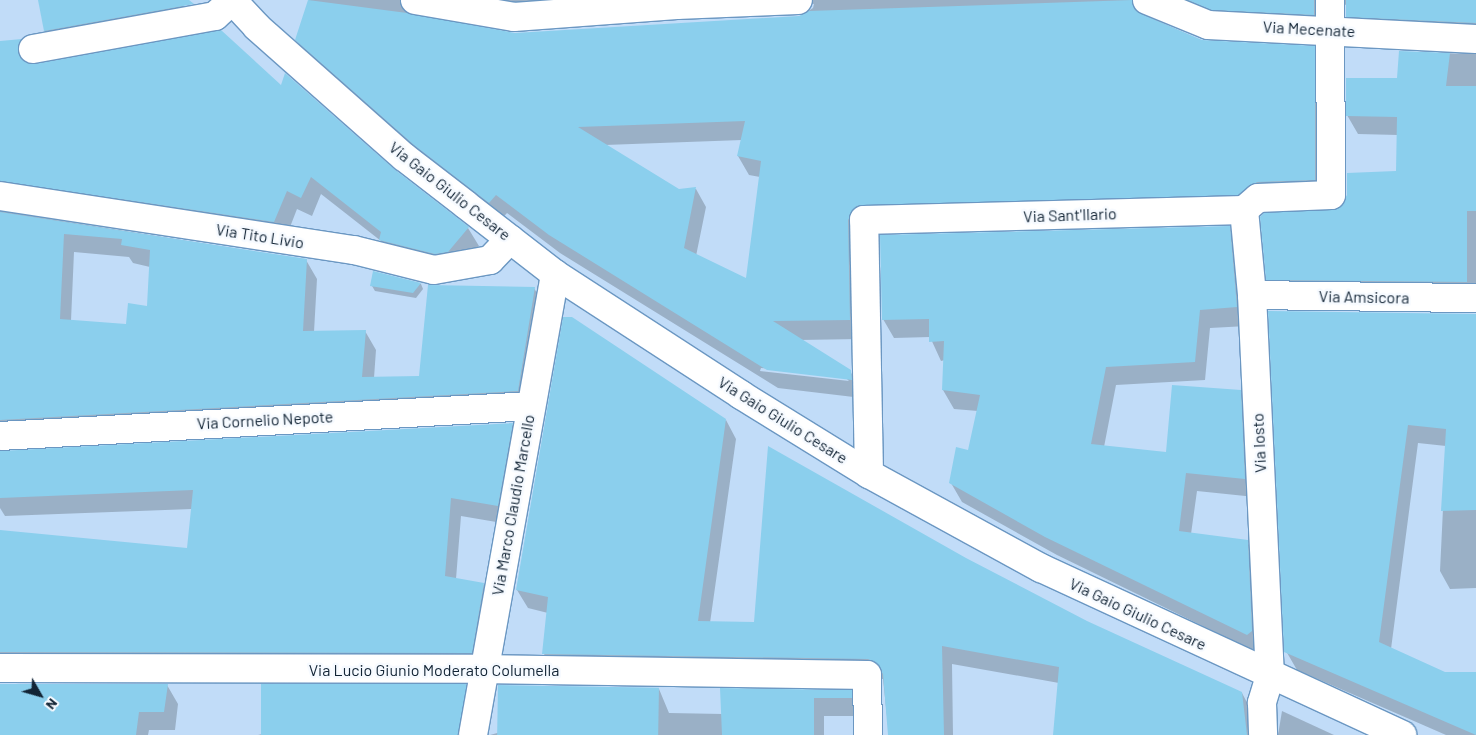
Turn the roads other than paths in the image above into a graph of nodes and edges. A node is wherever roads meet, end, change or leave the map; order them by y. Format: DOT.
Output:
graph roads {
  1 [pos="233,0"];
  2 [pos="414,0"];
  3 [pos="798,0"];
  4 [pos="1147,0"];
  5 [pos="1330,0"];
  6 [pos="677,2"];
  7 [pos="1330,30"];
  8 [pos="1476,39"];
  9 [pos="33,49"];
  10 [pos="0,196"];
  11 [pos="1244,210"];
  12 [pos="510,239"];
  13 [pos="555,274"];
  14 [pos="1252,296"];
  15 [pos="1476,298"];
  16 [pos="530,406"];
  17 [pos="0,436"];
  18 [pos="869,474"];
  19 [pos="0,668"];
  20 [pos="484,669"];
  21 [pos="1270,676"];
  22 [pos="473,735"];
  23 [pos="868,735"];
  24 [pos="1263,735"];
  25 [pos="1402,735"];
  1 -- 9 [label="street"];
  1 -- 12 [label="street, Via Gaio Giulio Cesare"];
  2 -- 6 [label="street"];
  3 -- 6 [label="street"];
  4 -- 7 [label="street, Via Mecenate"];
  5 -- 7 [label="street, Via Sant'Ilario"];
  7 -- 8 [label="street, Via Mecenate"];
  7 -- 11 [label="street, Via Sant'Ilario"];
  10 -- 12 [label="street, Via Tito Livio"];
  11 -- 14 [label="street, Via Iosto"];
  11 -- 18 [label="street, Via Sant'Ilario"];
  12 -- 13 [label="street, Via Gaio Giulio Cesare"];
  13 -- 16 [label="street, Via Marco Claudio Marcello"];
  13 -- 18 [label="street, Via Gaio Giulio Cesare"];
  14 -- 15 [label="street, Via Amsicora"];
  14 -- 21 [label="street, Via Iosto"];
  16 -- 17 [label="street, Via Cornelio Nepote"];
  16 -- 20 [label="street, Via Marco Claudio Marcello"];
  18 -- 21 [label="street, Via Gaio Giulio Cesare"];
  19 -- 20 [label="street, Via Lucio Giunio Moderato Columella"];
  20 -- 22 [label="street, Via Marco Claudio Marcello"];
  20 -- 23 [label="street, Via Lucio Giunio Moderato Columella"];
  21 -- 24 [label="street, Via Iosto"];
  21 -- 25 [label="street, Via Gaio Giulio Cesare"];
}
